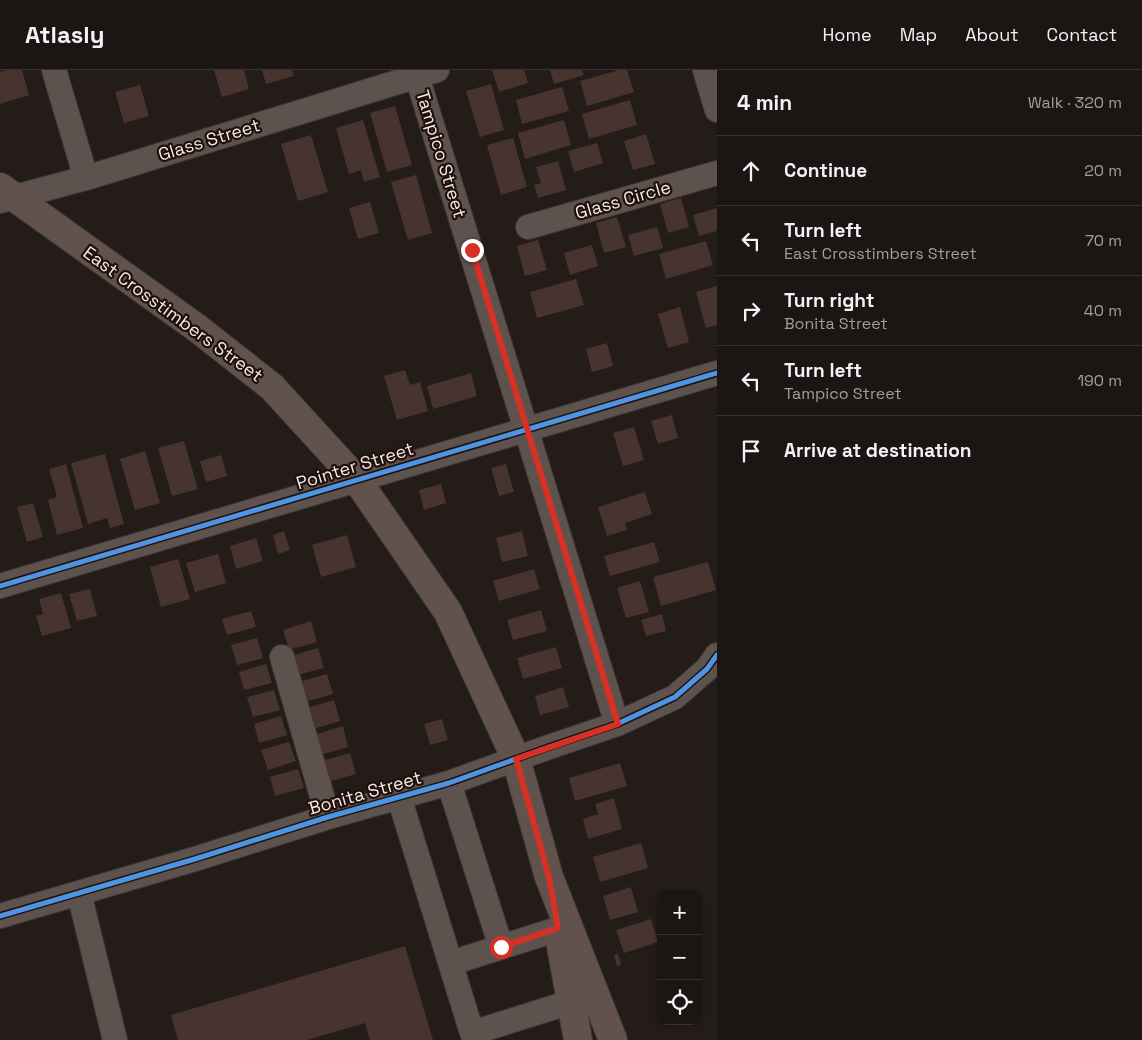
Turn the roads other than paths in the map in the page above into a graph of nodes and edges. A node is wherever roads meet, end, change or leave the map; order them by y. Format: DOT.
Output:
graph roads {
  1 [pos="54,70"];
  2 [pos="705,70"];
  3 [pos="423,72"];
  4 [pos="717,110"];
  5 [pos="717,173"];
  6 [pos="86,178"];
  7 [pos="4,195"];
  8 [pos="528,227"];
  9 [pos="717,373"];
  10 [pos="527,429"];
  11 [pos="357,480"];
  12 [pos="0,586"];
  13 [pos="717,655"];
  14 [pos="282,657"];
  15 [pos="618,724"];
  16 [pos="516,759"];
  17 [pos="449,783"];
  18 [pos="399,797"];
  19 [pos="328,817"];
  20 [pos="549,877"];
  21 [pos="78,893"];
  22 [pos="0,916"];
  23 [pos="558,928"];
  24 [pos="501,947"];
  25 [pos="451,964"];
  26 [pos="571,1002"];
  27 [pos="115,1040"];
  28 [pos="578,1040"];
  29 [pos="612,1040"];
  1 -- 6 [label="street"];
  2 -- 4 [label="street"];
  3 -- 6 [label="street, Glass Street"];
  3 -- 10 [label="street, Tampico Street"];
  5 -- 8 [label="street, Glass Circle"];
  6 -- 7 [label="street, Glass Street"];
  7 -- 11 [label="main road, East Crosstimbers Street"];
  9 -- 10 [label="street, Pointer Street"];
  10 -- 11 [label="street, Pointer Street"];
  10 -- 15 [label="street, Tampico Street"];
  11 -- 12 [label="street, Pointer Street"];
  11 -- 16 [label="main road, East Crosstimbers Street"];
  13 -- 15 [label="street, Bonita Street"];
  14 -- 19 [label="street"];
  15 -- 16 [label="street, Bonita Street"];
  16 -- 17 [label="street, Bonita Street"];
  16 -- 20 [label="main road, East Crosstimbers Street"];
  17 -- 18 [label="street, Bonita Street"];
  17 -- 24 [label="street"];
  18 -- 19 [label="street, Bonita Street"];
  18 -- 25 [label="street"];
  19 -- 21 [label="street, Bonita Street"];
  20 -- 23 [label="main road, East Crosstimbers Street"];
  20 -- 29 [label="main road, East Crosstimbers Street"];
  21 -- 22 [label="street, Bonita Street"];
  21 -- 27 [label="street"];
  23 -- 24 [label="street"];
  23 -- 26 [label="main road, East Crosstimbers Street"];
  24 -- 25 [label="street"];
  25 -- 26 [label="street"];
  26 -- 28 [label="main road, East Crosstimbers Street"];
}
